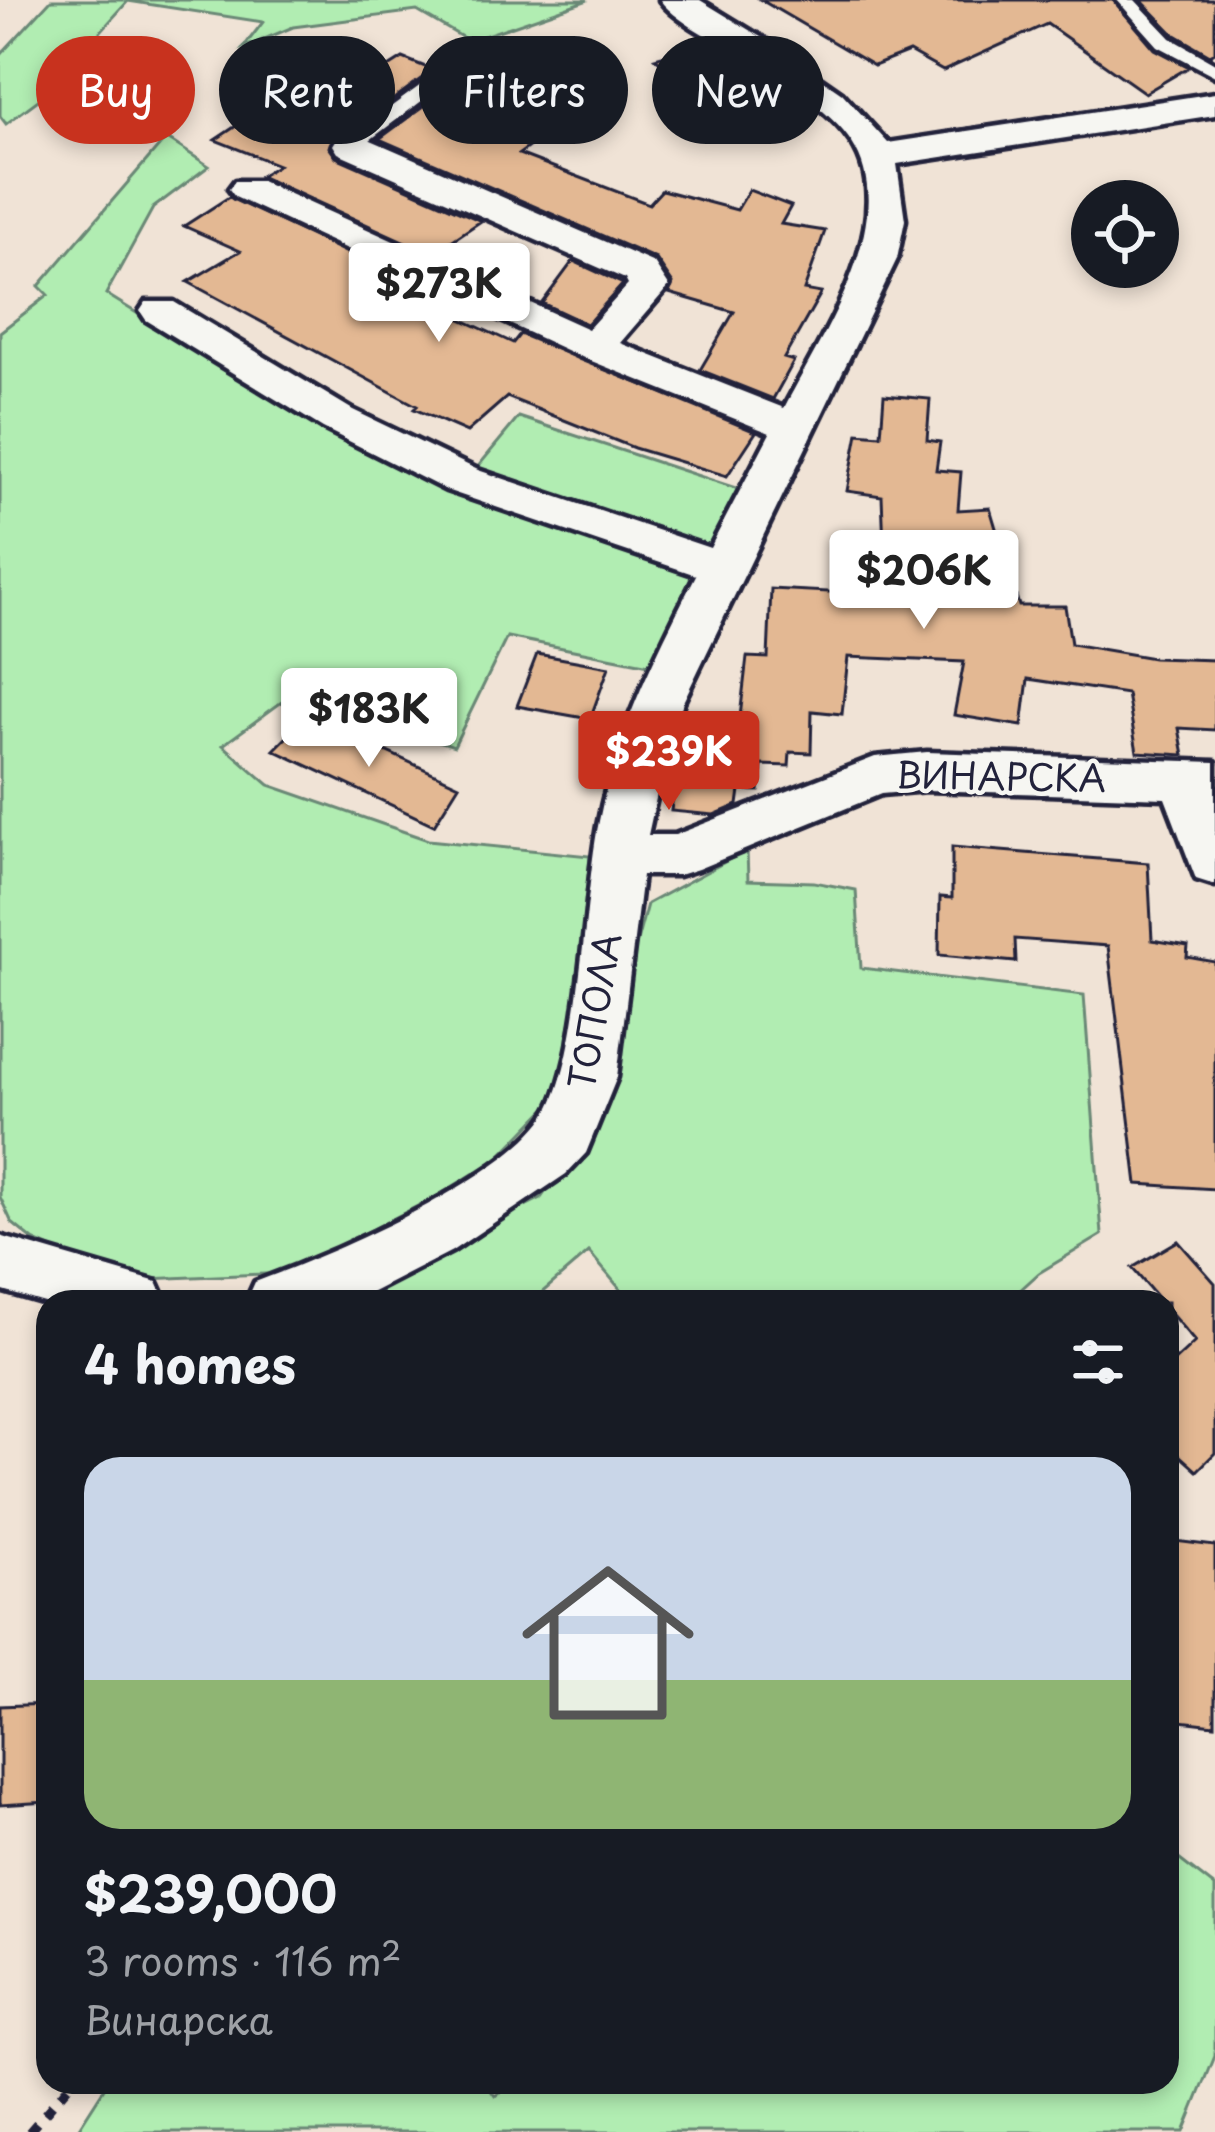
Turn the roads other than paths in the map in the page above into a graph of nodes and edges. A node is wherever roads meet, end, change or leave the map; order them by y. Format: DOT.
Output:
graph roads {
  1 [pos="677,0"];
  2 [pos="1126,0"];
  3 [pos="1215,70"];
  4 [pos="419,96"];
  5 [pos="1215,104"];
  6 [pos="351,145"];
  7 [pos="874,156"];
  8 [pos="248,189"];
  9 [pos="160,310"];
  10 [pos="594,347"];
  11 [pos="796,428"];
  12 [pos="725,569"];
  13 [pos="1200,781"];
  14 [pos="619,855"];
  15 [pos="1215,865"];
  16 [pos="0,1263"];
  17 [pos="93,1290"];
  18 [pos="311,1290"];
  1 -- 7 [label="street, ТОПОЛА"];
  2 -- 3 [label="lane"];
  4 -- 6 [label="lane"];
  5 -- 7 [label="street"];
  6 -- 10 [label="street"];
  7 -- 11 [label="street, ТОПОЛА"];
  8 -- 10 [label="street"];
  9 -- 12 [label="street"];
  10 -- 11 [label="street"];
  11 -- 12 [label="street, ТОПОЛА"];
  12 -- 14 [label="street, ТОПОЛА"];
  13 -- 14 [label="street, ВИНАРСКА"];
  13 -- 15 [label="street, ВИНАРСКА"];
  14 -- 18 [label="street, ТОПОЛА"];
  16 -- 17 [label="street"];
}
